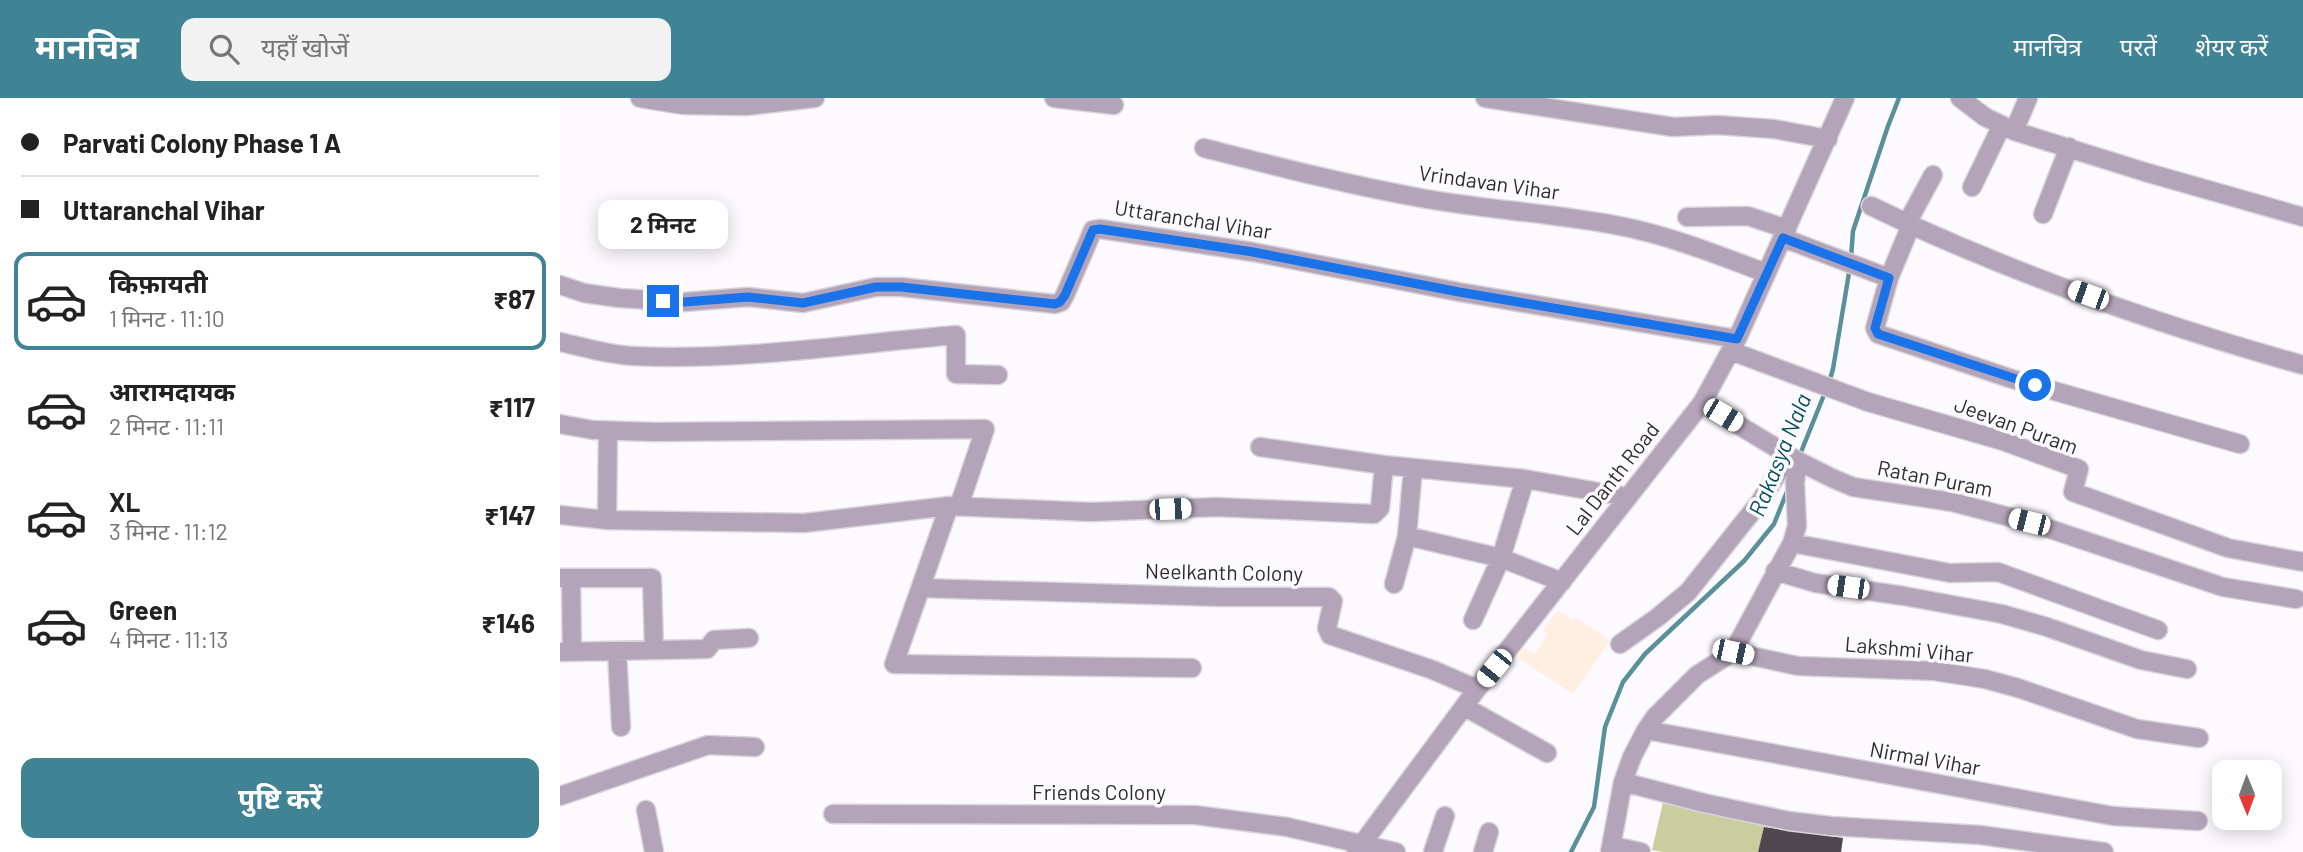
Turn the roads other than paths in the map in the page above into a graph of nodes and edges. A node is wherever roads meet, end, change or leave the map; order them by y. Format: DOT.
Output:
graph roads {
  1 [pos="640,98"];
  2 [pos="815,98"];
  3 [pos="1054,98"];
  4 [pos="1485,98"];
  5 [pos="1845,98"];
  6 [pos="1960,98"];
  7 [pos="2028,98"];
  8 [pos="1114,105"];
  9 [pos="2008,128"];
  10 [pos="1828,139"];
  11 [pos="2068,147"];
  12 [pos="1204,148"];
  13 [pos="1933,175"];
  14 [pos="1972,187"];
  15 [pos="1871,206"];
  16 [pos="2043,214"];
  17 [pos="2303,217"];
  18 [pos="1687,218"];
  19 [pos="1909,224"];
  20 [pos="1785,233"];
  21 [pos="1766,274"];
  22 [pos="1889,278"];
  23 [pos="560,285"];
  24 [pos="560,342"];
  25 [pos="1734,345"];
  26 [pos="2303,365"];
  27 [pos="998,374"];
  28 [pos="1702,403"];
  29 [pos="560,424"];
  30 [pos="608,431"];
  31 [pos="2239,444"];
  32 [pos="1260,447"];
  33 [pos="1791,456"];
  34 [pos="1384,465"];
  35 [pos="1412,468"];
  36 [pos="1525,480"];
  37 [pos="1627,497"];
  38 [pos="954,506"];
  39 [pos="560,515"];
  40 [pos="607,520"];
  41 [pos="1407,536"];
  42 [pos="1792,543"];
  43 [pos="1500,558"];
  44 [pos="2303,562"];
  45 [pos="1775,571"];
  46 [pos="565,578"];
  47 [pos="1562,582"];
  48 [pos="1394,583"];
  49 [pos="921,588"];
  50 [pos="2296,598"];
  51 [pos="1473,620"];
  52 [pos="2158,630"];
  53 [pos="749,638"];
  54 [pos="1620,644"];
  55 [pos="654,650"];
  56 [pos="617,651"];
  57 [pos="566,652"];
  58 [pos="1733,652"];
  59 [pos="1192,668"];
  60 [pos="2187,669"];
  61 [pos="1477,690"];
  62 [pos="1465,706"];
  63 [pos="621,727"];
  64 [pos="1646,730"];
  65 [pos="2199,738"];
  66 [pos="755,747"];
  67 [pos="1547,752"];
  68 [pos="1623,782"];
  69 [pos="560,796"];
  70 [pos="646,810"];
  71 [pos="833,814"];
  72 [pos="1445,816"];
  73 [pos="2198,821"];
  74 [pos="1489,832"];
  75 [pos="1360,848"];
  76 [pos="1612,849"];
  77 [pos="654,852"];
  78 [pos="1396,852"];
  79 [pos="1433,852"];
  80 [pos="1483,852"];
  81 [pos="1641,852"];
  82 [pos="2104,852"];
  1 -- 2 [label="street"];
  3 -- 8 [label="street"];
  4 -- 10 [label="street"];
  5 -- 10 [label="street, Lal Danth Road"];
  6 -- 9 [label="street"];
  7 -- 9 [label="street"];
  9 -- 11 [label="street"];
  9 -- 14 [label="street"];
  10 -- 20 [label="street, Lal Danth Road"];
  11 -- 16 [label="street"];
  11 -- 17 [label="street"];
  12 -- 21 [label="street, Vrindavan Vihar"];
  13 -- 19 [label="street"];
  15 -- 19 [label="street"];
  18 -- 20 [label="street"];
  19 -- 22 [label="street"];
  19 -- 26 [label="street"];
  20 -- 21 [label="street, Lal Danth Road"];
  20 -- 22 [label="street"];
  21 -- 25 [label="street, Lal Danth Road"];
  22 -- 31 [label="street"];
  23 -- 25 [label="street, Uttaranchal Vihar"];
  24 -- 27 [label="street"];
  25 -- 28 [label="street, Lal Danth Road"];
  25 -- 44 [label="street, Jeevan Puram"];
  28 -- 33 [label="street, Ratan Puram"];
  28 -- 37 [label="street, Lal Danth Road"];
  29 -- 30 [label="street"];
  30 -- 38 [label="street"];
  30 -- 40 [label="street"];
  32 -- 34 [label="street"];
  33 -- 42 [label="street"];
  33 -- 50 [label="street, Ratan Puram"];
  33 -- 54 [label="street"];
  34 -- 35 [label="street"];
  34 -- 38 [label="street"];
  35 -- 36 [label="street"];
  35 -- 41 [label="street"];
  36 -- 37 [label="street"];
  36 -- 43 [label="street"];
  37 -- 47 [label="street, Lal Danth Road"];
  38 -- 40 [label="street"];
  38 -- 49 [label="street"];
  39 -- 40 [label="street"];
  41 -- 43 [label="street"];
  41 -- 48 [label="street"];
  42 -- 45 [label="street"];
  42 -- 52 [label="street"];
  43 -- 47 [label="street"];
  43 -- 51 [label="street"];
  45 -- 58 [label="street"];
  45 -- 60 [label="street"];
  46 -- 55 [label="street"];
  46 -- 57 [label="street"];
  47 -- 61 [label="street, Lal Danth Road"];
  49 -- 59 [label="street"];
  49 -- 61 [label="street, Neelkanth Colony"];
  53 -- 55 [label="street"];
  55 -- 56 [label="street"];
  56 -- 57 [label="street"];
  56 -- 63 [label="street"];
  58 -- 64 [label="street"];
  58 -- 65 [label="street, Lakshmi Vihar"];
  61 -- 62 [label="street, Lal Danth Road"];
  62 -- 67 [label="street"];
  62 -- 75 [label="street, Lal Danth Road"];
  64 -- 68 [label="street"];
  64 -- 73 [label="street, Nirmal Vihar"];
  66 -- 69 [label="street"];
  68 -- 76 [label="street"];
  68 -- 82 [label="street"];
  70 -- 77 [label="street"];
  71 -- 75 [label="street, Friends Colony"];
  72 -- 79 [label="street"];
  74 -- 80 [label="street"];
  75 -- 78 [label="street, Friends Colony"];
  76 -- 81 [label="street"];
}
